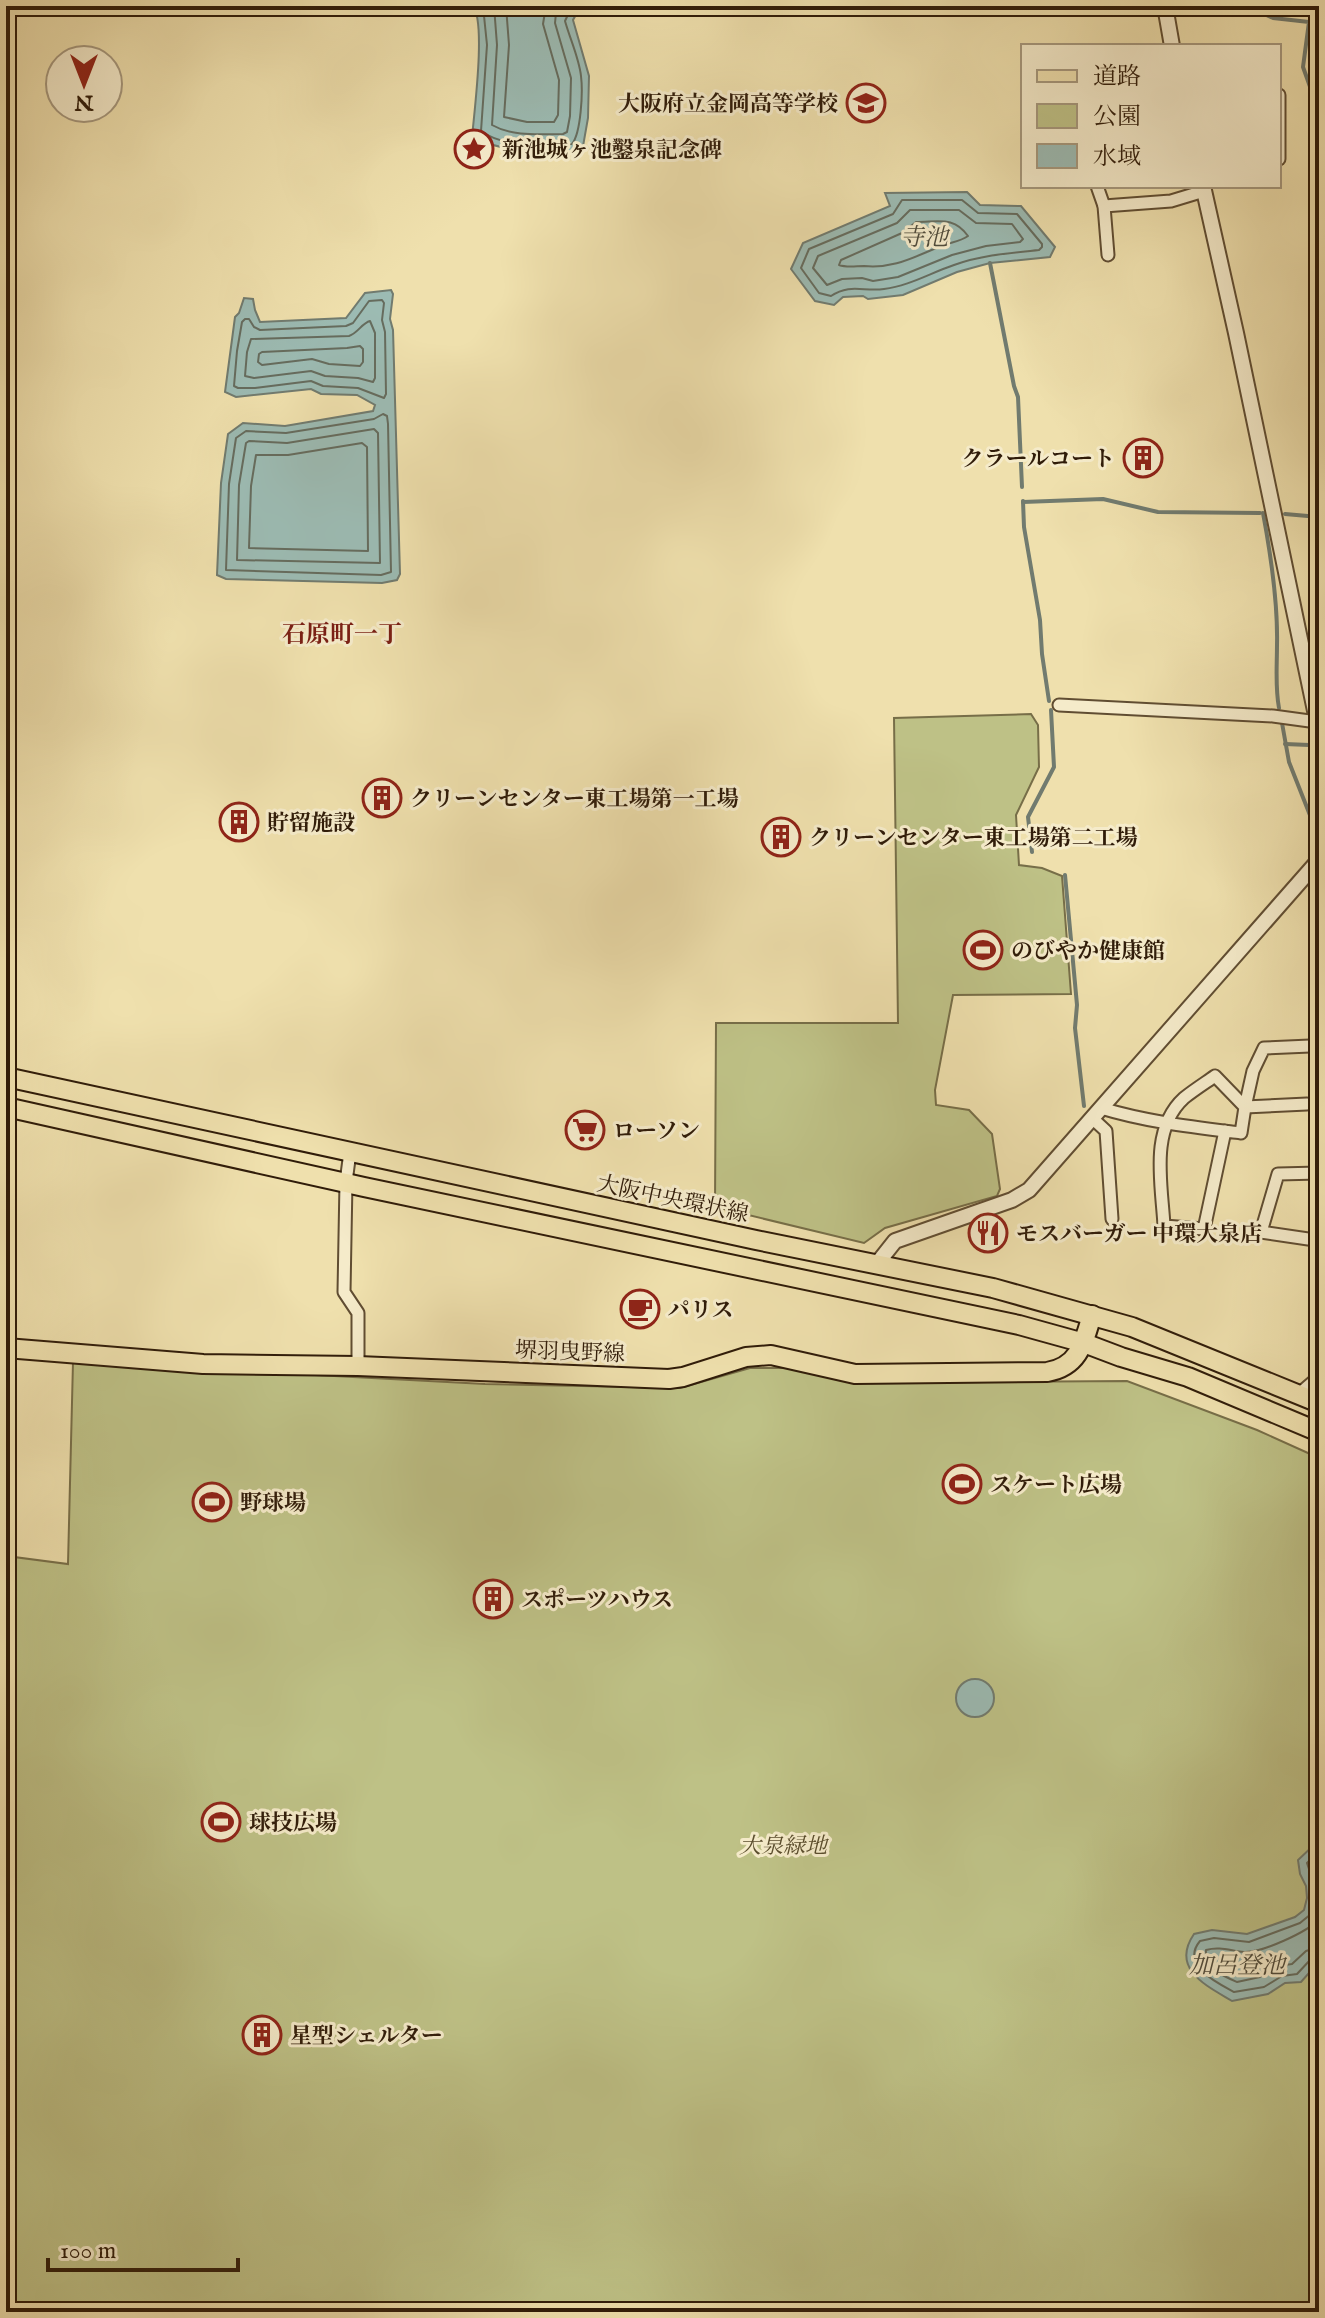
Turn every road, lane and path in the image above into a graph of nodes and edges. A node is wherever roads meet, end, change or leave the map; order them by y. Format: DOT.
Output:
graph roads {
  1 [pos="1165,6"];
  2 [pos="1172,44"];
  3 [pos="6,78"];
  4 [pos="6,87"];
  5 [pos="6,96"];
  6 [pos="1098,188"];
  7 [pos="1204,188"];
  8 [pos="1104,206"];
  9 [pos="1108,255"];
  10 [pos="1059,705"];
  11 [pos="1318,726"];
  12 [pos="1319,860"];
  13 [pos="1310,1046"];
  14 [pos="6,1077"];
  15 [pos="1307,1104"];
  16 [pos="6,1107"];
  17 [pos="1245,1107"];
  18 [pos="1096,1113"];
  19 [pos="1166,1124"];
  20 [pos="1225,1131"];
  21 [pos="350,1152"];
  22 [pos="1319,1173"];
  23 [pos="346,1182"];
  24 [pos="1112,1219"];
  25 [pos="1319,1225"];
  26 [pos="876,1265"];
  27 [pos="1092,1315"];
  28 [pos="1084,1343"];
  29 [pos="6,1348"];
  30 [pos="358,1366"];
  31 [pos="1319,1380"];
  32 [pos="1299,1394"];
  33 [pos="1319,1403"];
  34 [pos="1319,1432"];
  1 -- 2 [label="street"];
  3 -- 4 [label="street"];
  4 -- 5 [label="street"];
  6 -- 8 [label="street"];
  7 -- 8 [label="street"];
  7 -- 11 [label="street"];
  8 -- 9 [label="street"];
  10 -- 11 [label="street"];
  12 -- 18 [label="street"];
  13 -- 17 [label="street"];
  14 -- 21 [label="main road, 大阪中央環状線"];
  15 -- 17 [label="street"];
  16 -- 23 [label="main road"];
  17 -- 19 [label="street"];
  17 -- 20 [label="street"];
  18 -- 19 [label="street"];
  18 -- 24 [label="street"];
  18 -- 26 [label="street"];
  19 -- 20 [label="street"];
  19 -- 20 [label="street"];
  21 -- 23 [label="street"];
  21 -- 26 [label="main road, 大阪中央環状線"];
  22 -- 25 [label="street"];
  23 -- 28 [label="main road"];
  23 -- 30 [label="street"];
  26 -- 27 [label="main road, 大阪中央環状線"];
  27 -- 28 [label="main road, 堺羽曳野線"];
  27 -- 32 [label="main road, 大阪中央環状線"];
  28 -- 30 [label="main road, 堺羽曳野線"];
  28 -- 34 [label="main road"];
  29 -- 30 [label="main road, 堺羽曳野線"];
  31 -- 32 [label="street"];
  32 -- 33 [label="main road, 大阪中央環状線"];
}
